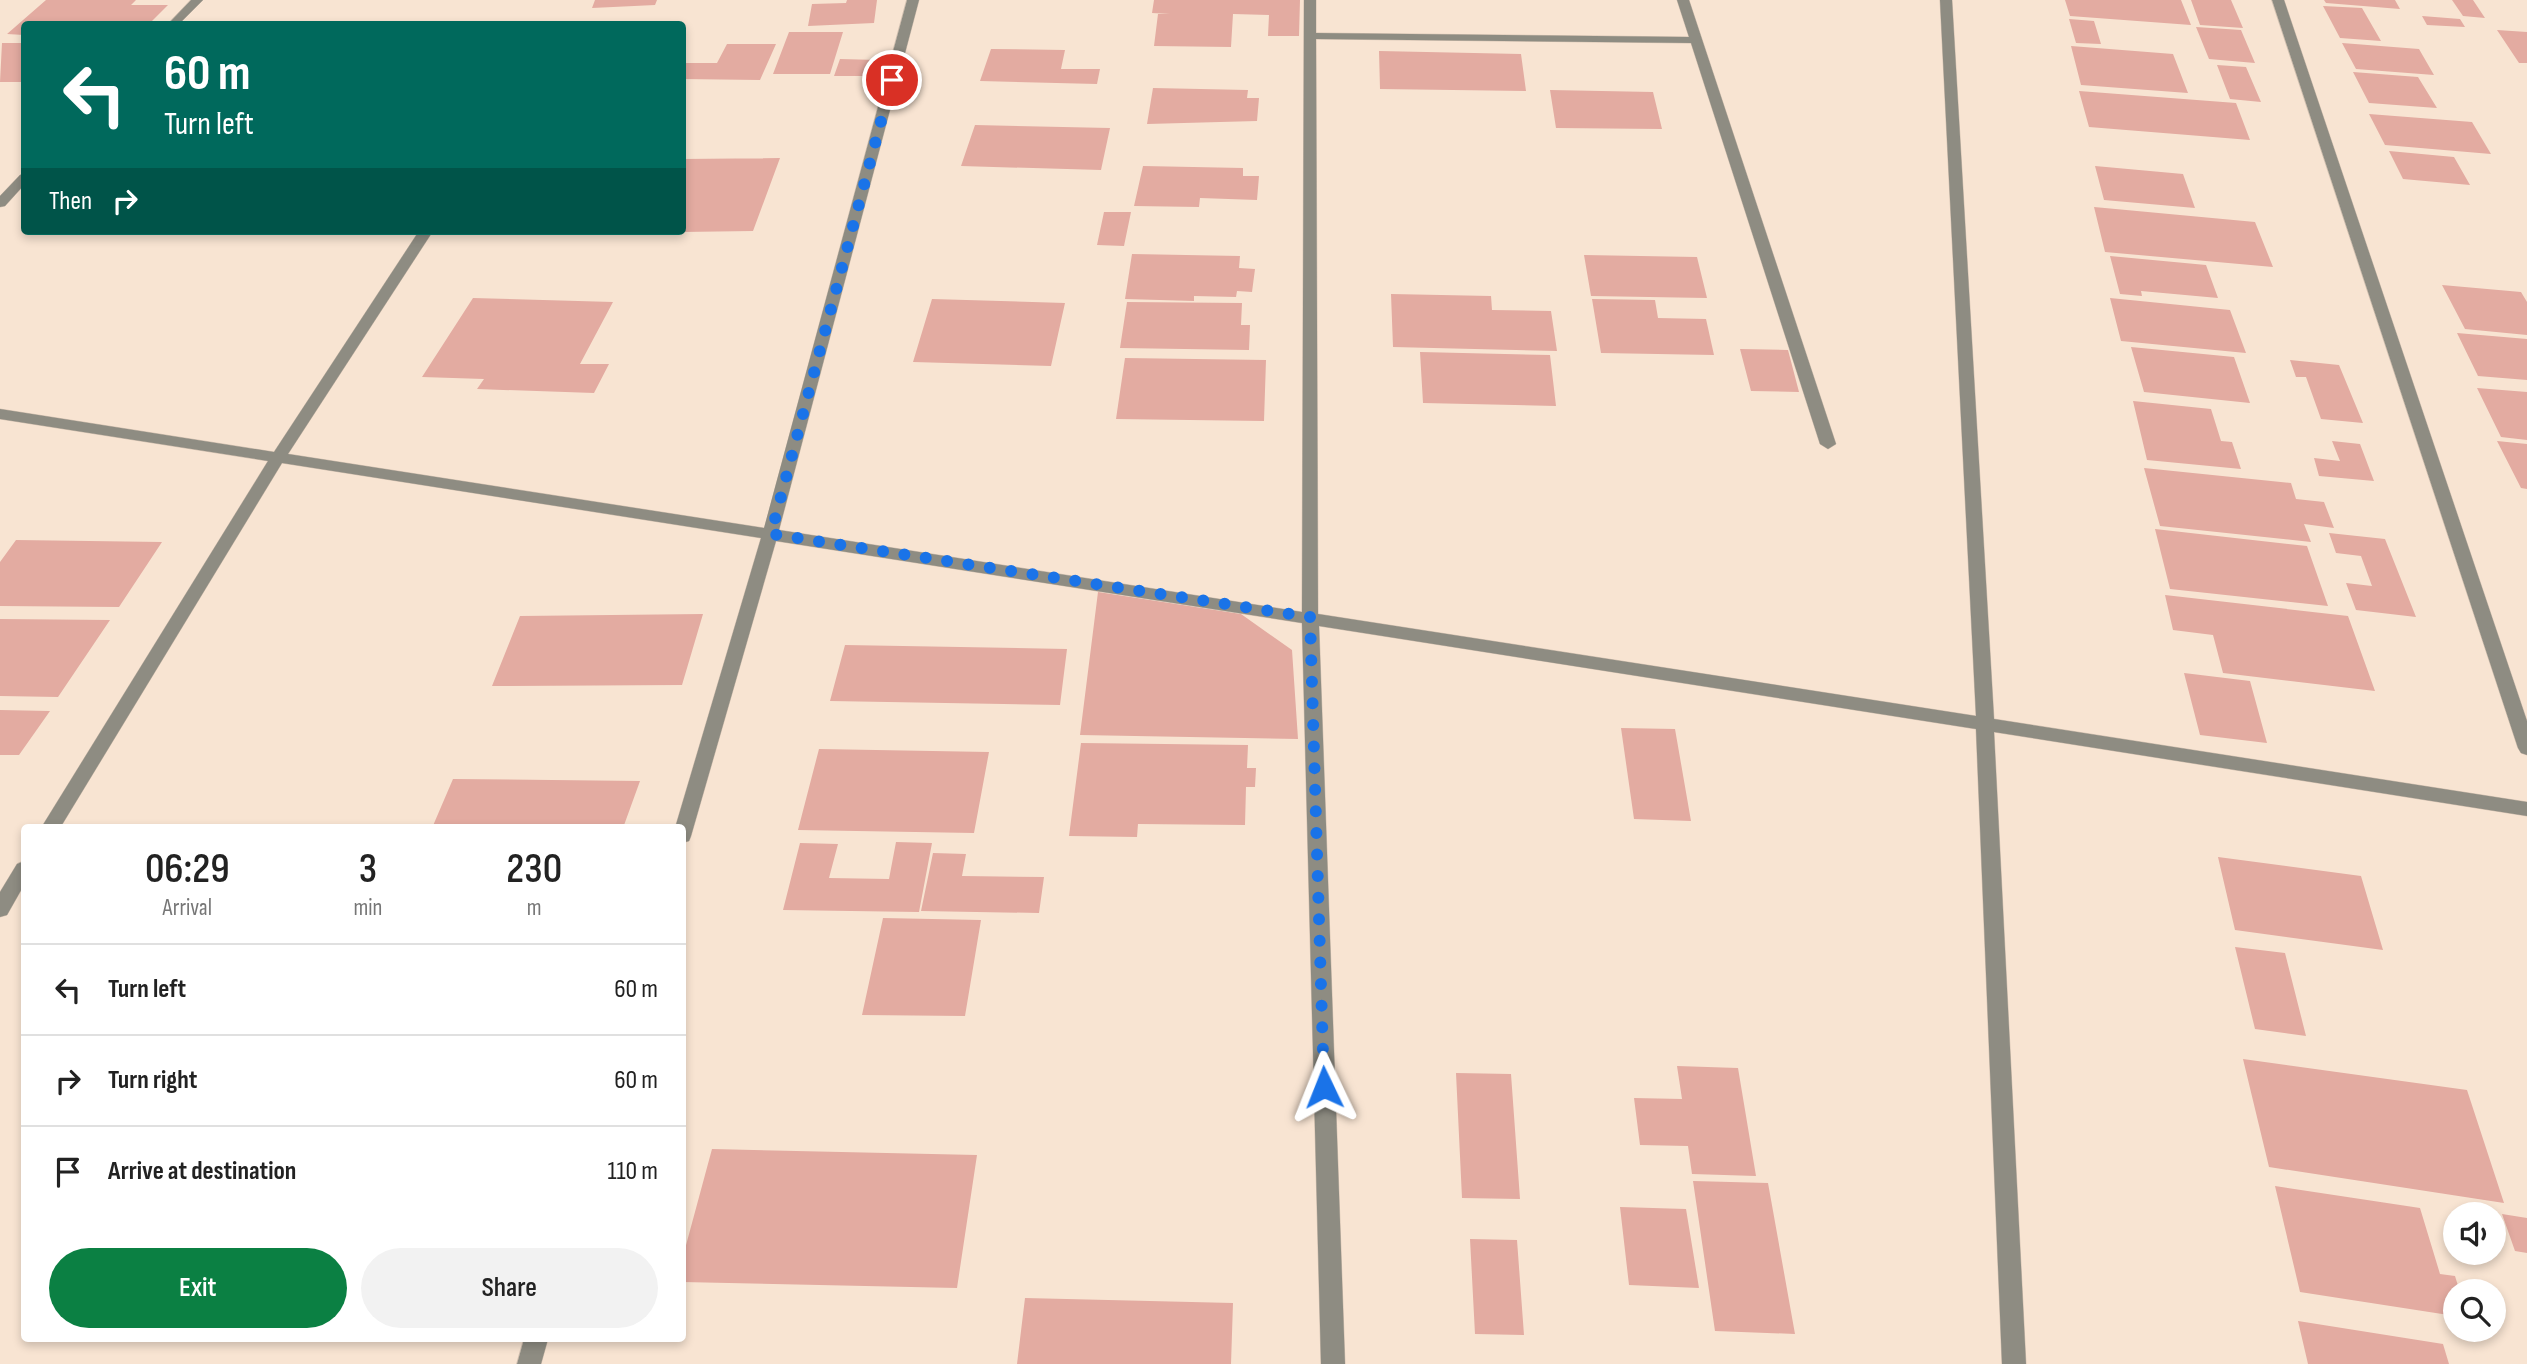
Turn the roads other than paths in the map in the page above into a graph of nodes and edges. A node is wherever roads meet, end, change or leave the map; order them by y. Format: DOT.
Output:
graph roads {
  1 [pos="197,0"];
  2 [pos="913,0"];
  3 [pos="1310,0"];
  4 [pos="1683,0"];
  5 [pos="1946,0"];
  6 [pos="2278,0"];
  7 [pos="176,21"];
  8 [pos="1311,36"];
  9 [pos="1697,40"];
  10 [pos="21,181"];
  11 [pos="0,203"];
  12 [pos="423,235"];
  13 [pos="0,414"];
  14 [pos="1828,443"];
  15 [pos="278,457"];
  16 [pos="771,534"];
  17 [pos="1310,617"];
  18 [pos="1985,722"];
  19 [pos="2527,748"];
  20 [pos="2527,808"];
  21 [pos="52,824"];
  22 [pos="686,824"];
  23 [pos="21,874"];
  24 [pos="0,909"];
  25 [pos="535,1342"];
  26 [pos="529,1364"];
  27 [pos="1333,1364"];
  28 [pos="2014,1364"];
  1 -- 7 [label="street"];
  2 -- 16 [label="street"];
  3 -- 8 [label="street"];
  4 -- 9 [label="street"];
  5 -- 18 [label="street"];
  6 -- 19 [label="street"];
  8 -- 9 [label="street"];
  8 -- 17 [label="street"];
  9 -- 14 [label="street"];
  10 -- 11 [label="street"];
  12 -- 15 [label="street"];
  13 -- 15 [label="street"];
  15 -- 16 [label="street"];
  15 -- 21 [label="street"];
  16 -- 17 [label="street"];
  16 -- 22 [label="street"];
  17 -- 18 [label="street"];
  17 -- 27 [label="street"];
  18 -- 20 [label="street"];
  18 -- 28 [label="street"];
  23 -- 24 [label="street"];
  25 -- 26 [label="street"];
}
